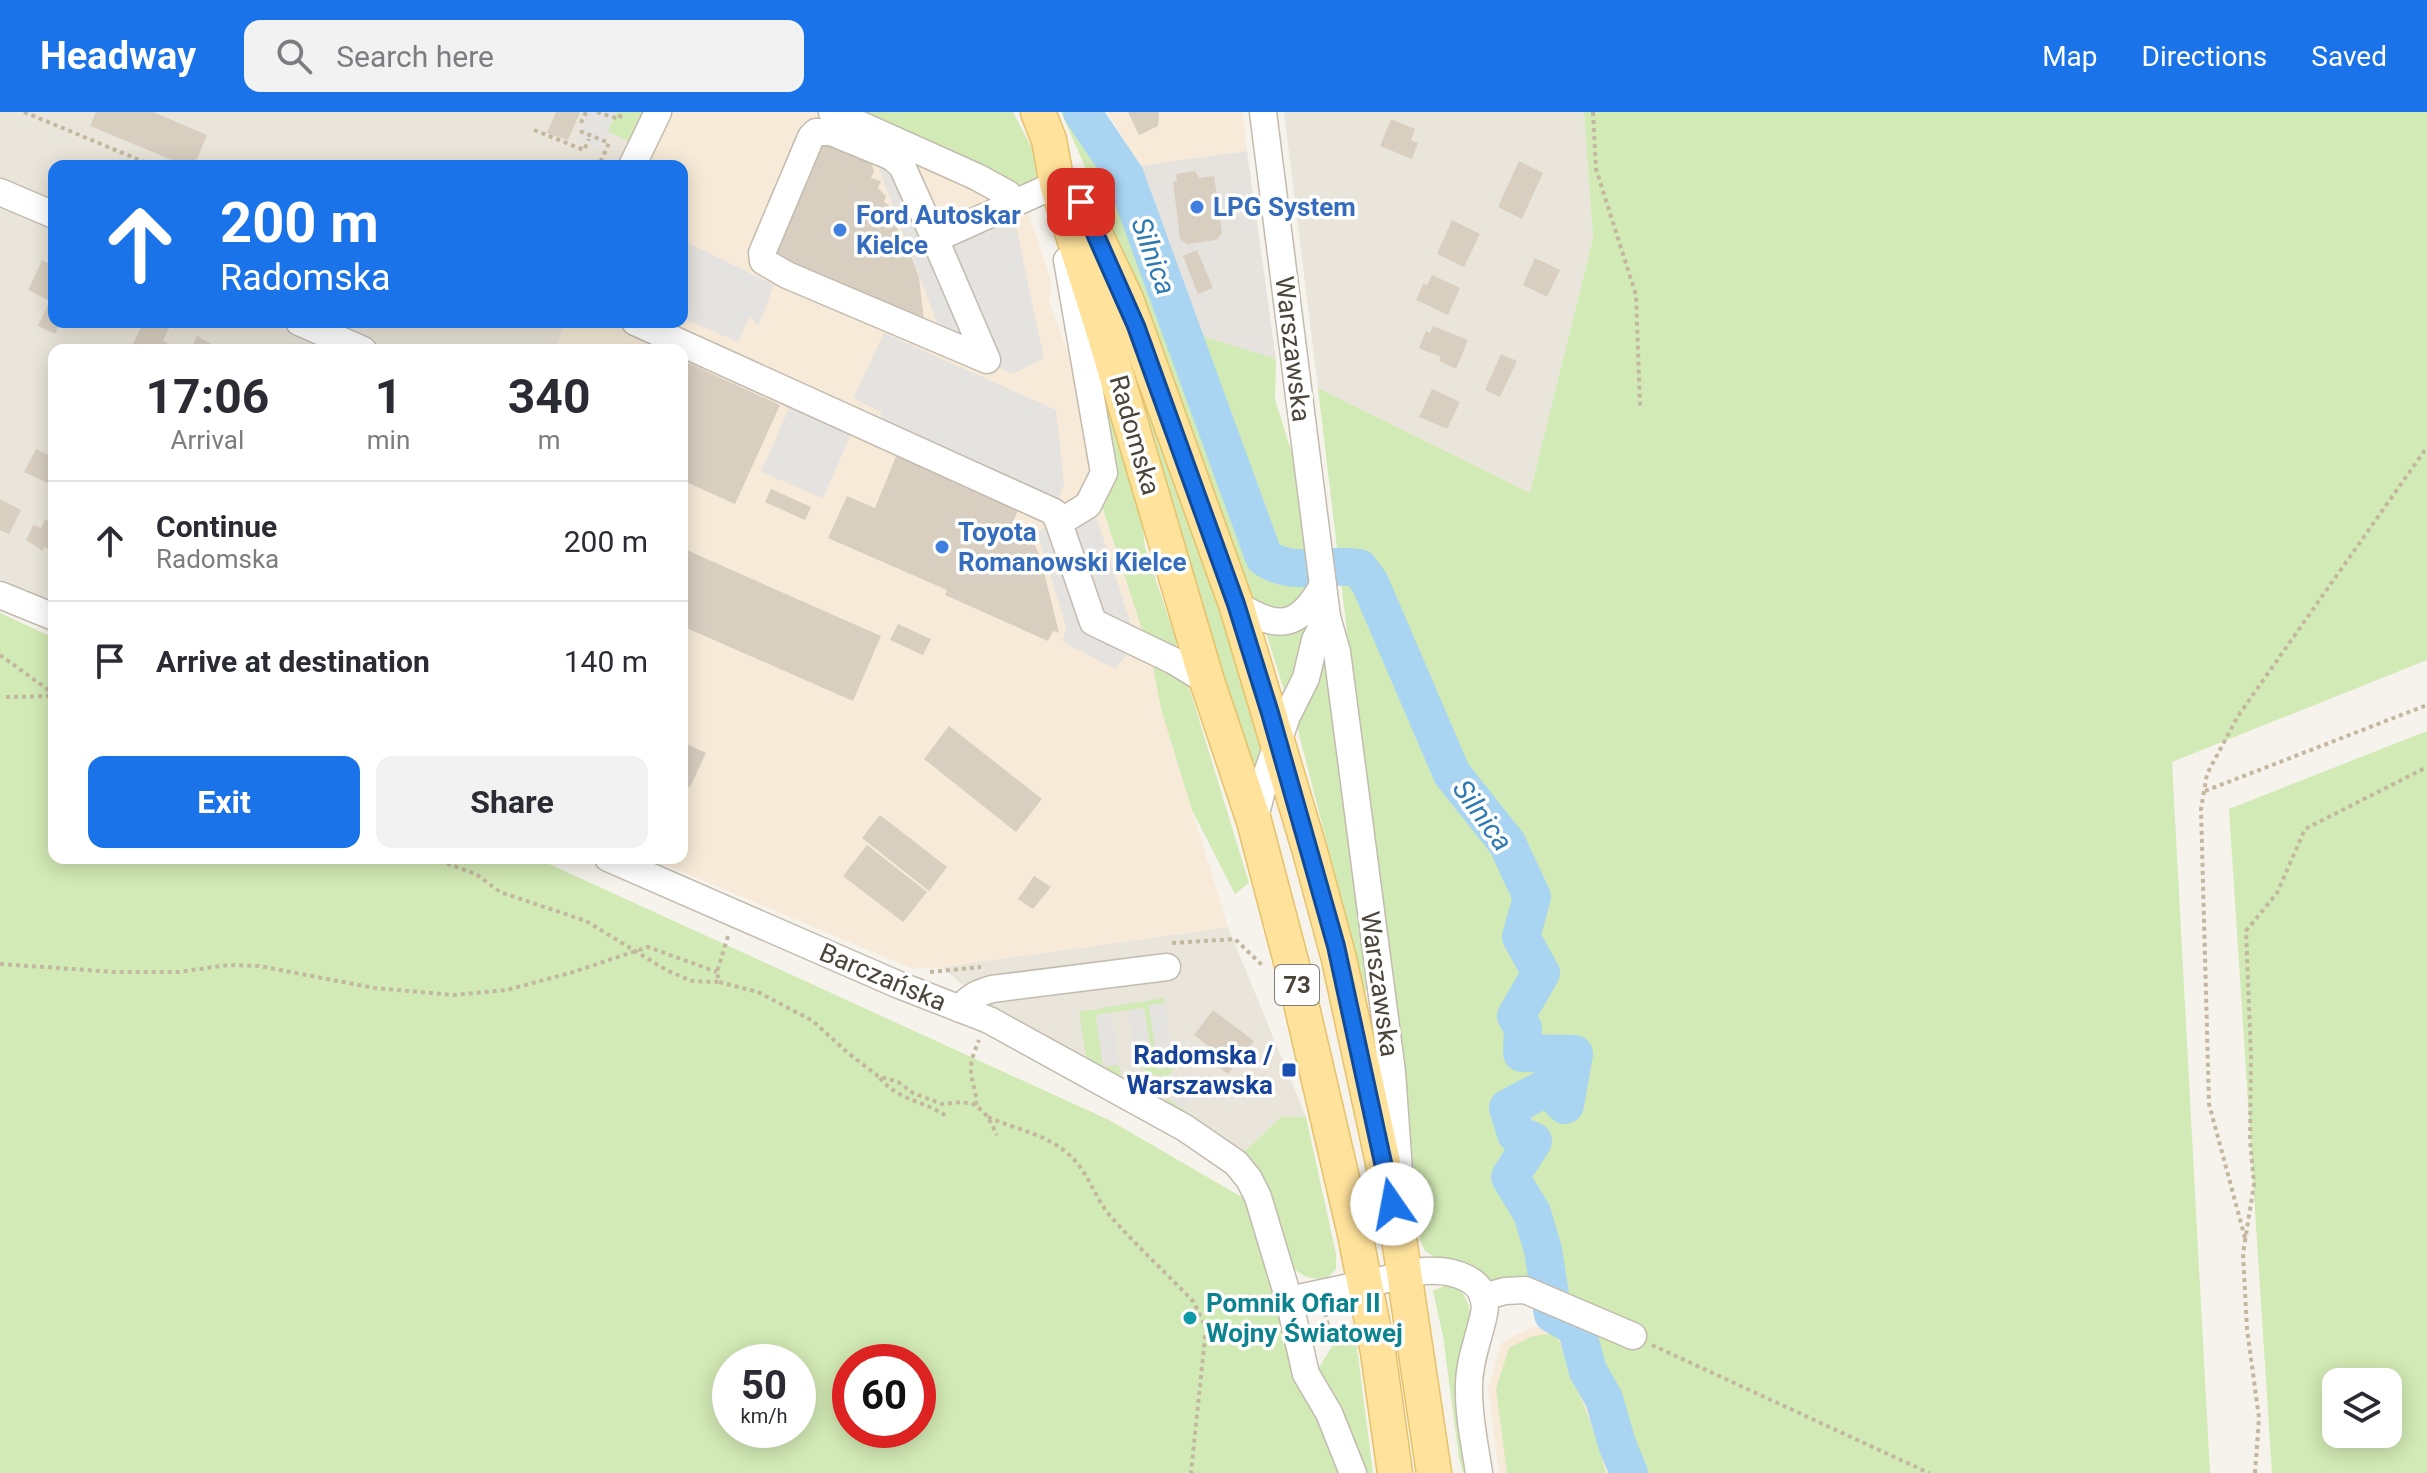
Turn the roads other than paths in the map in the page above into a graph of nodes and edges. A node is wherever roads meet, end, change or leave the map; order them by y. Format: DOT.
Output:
graph roads {
  1 [pos="658,112"];
  2 [pos="832,112"];
  3 [pos="1263,112"];
  4 [pos="1043,126"];
  5 [pos="635,160"];
  6 [pos="1059,190"];
  7 [pos="0,192"];
  8 [pos="1013,204"];
  9 [pos="48,212"];
  10 [pos="935,239"];
  11 [pos="313,328"];
  12 [pos="648,328"];
  13 [pos="349,344"];
  14 [pos="684,344"];
  15 [pos="688,346"];
  16 [pos="1059,523"];
  17 [pos="1323,585"];
  18 [pos="0,595"];
  19 [pos="1236,604"];
  20 [pos="48,615"];
  21 [pos="1327,617"];
  22 [pos="1207,681"];
  23 [pos="1279,740"];
  24 [pos="1254,821"];
  25 [pos="622,864"];
  26 [pos="1167,967"];
  27 [pos="960,1009"];
  28 [pos="1398,1232"];
  29 [pos="1405,1276"];
  30 [pos="1364,1284"];
  31 [pos="1483,1297"];
  32 [pos="1289,1300"];
  33 [pos="1633,1336"];
  34 [pos="1353,1473"];
  35 [pos="1395,1473"];
  36 [pos="1434,1473"];
  37 [pos="1479,1473"];
  1 -- 5 [label="street"];
  2 -- 8 [label="street"];
  3 -- 17 [label="street, Warszawska"];
  4 -- 6 [label="main road, Radomska / 73"];
  4 -- 19 [label="main road, Radomska / 73"];
  6 -- 8 [label="street"];
  6 -- 16 [label="street"];
  6 -- 22 [label="main road, Radomska / 73"];
  7 -- 9 [label="street"];
  8 -- 10 [label="street"];
  10 -- 10 [label="street"];
  11 -- 13 [label="street"];
  12 -- 14 [label="street"];
  15 -- 16 [label="street"];
  16 -- 22 [label="street"];
  17 -- 19 [label="street"];
  17 -- 21 [label="street, Warszawska"];
  18 -- 20 [label="street"];
  19 -- 23 [label="main road, Warszawska / 73"];
  21 -- 23 [label="street, Warszawska"];
  21 -- 28 [label="street, Warszawska"];
  22 -- 24 [label="main road, Radomska / 73"];
  23 -- 24 [label="street, Warszawska"];
  23 -- 28 [label="main road, Warszawska / 73"];
  24 -- 30 [label="main road, 73"];
  25 -- 27 [label="street, Barczańska"];
  26 -- 27 [label="street, Barczańska"];
  27 -- 32 [label="street"];
  28 -- 29 [label="main road, 73"];
  29 -- 30 [label="street"];
  29 -- 31 [label="street"];
  29 -- 36 [label="main road, 73"];
  30 -- 32 [label="street"];
  30 -- 35 [label="main road, 73"];
  31 -- 33 [label="street"];
  31 -- 37 [label="street"];
  32 -- 34 [label="street"];
}
